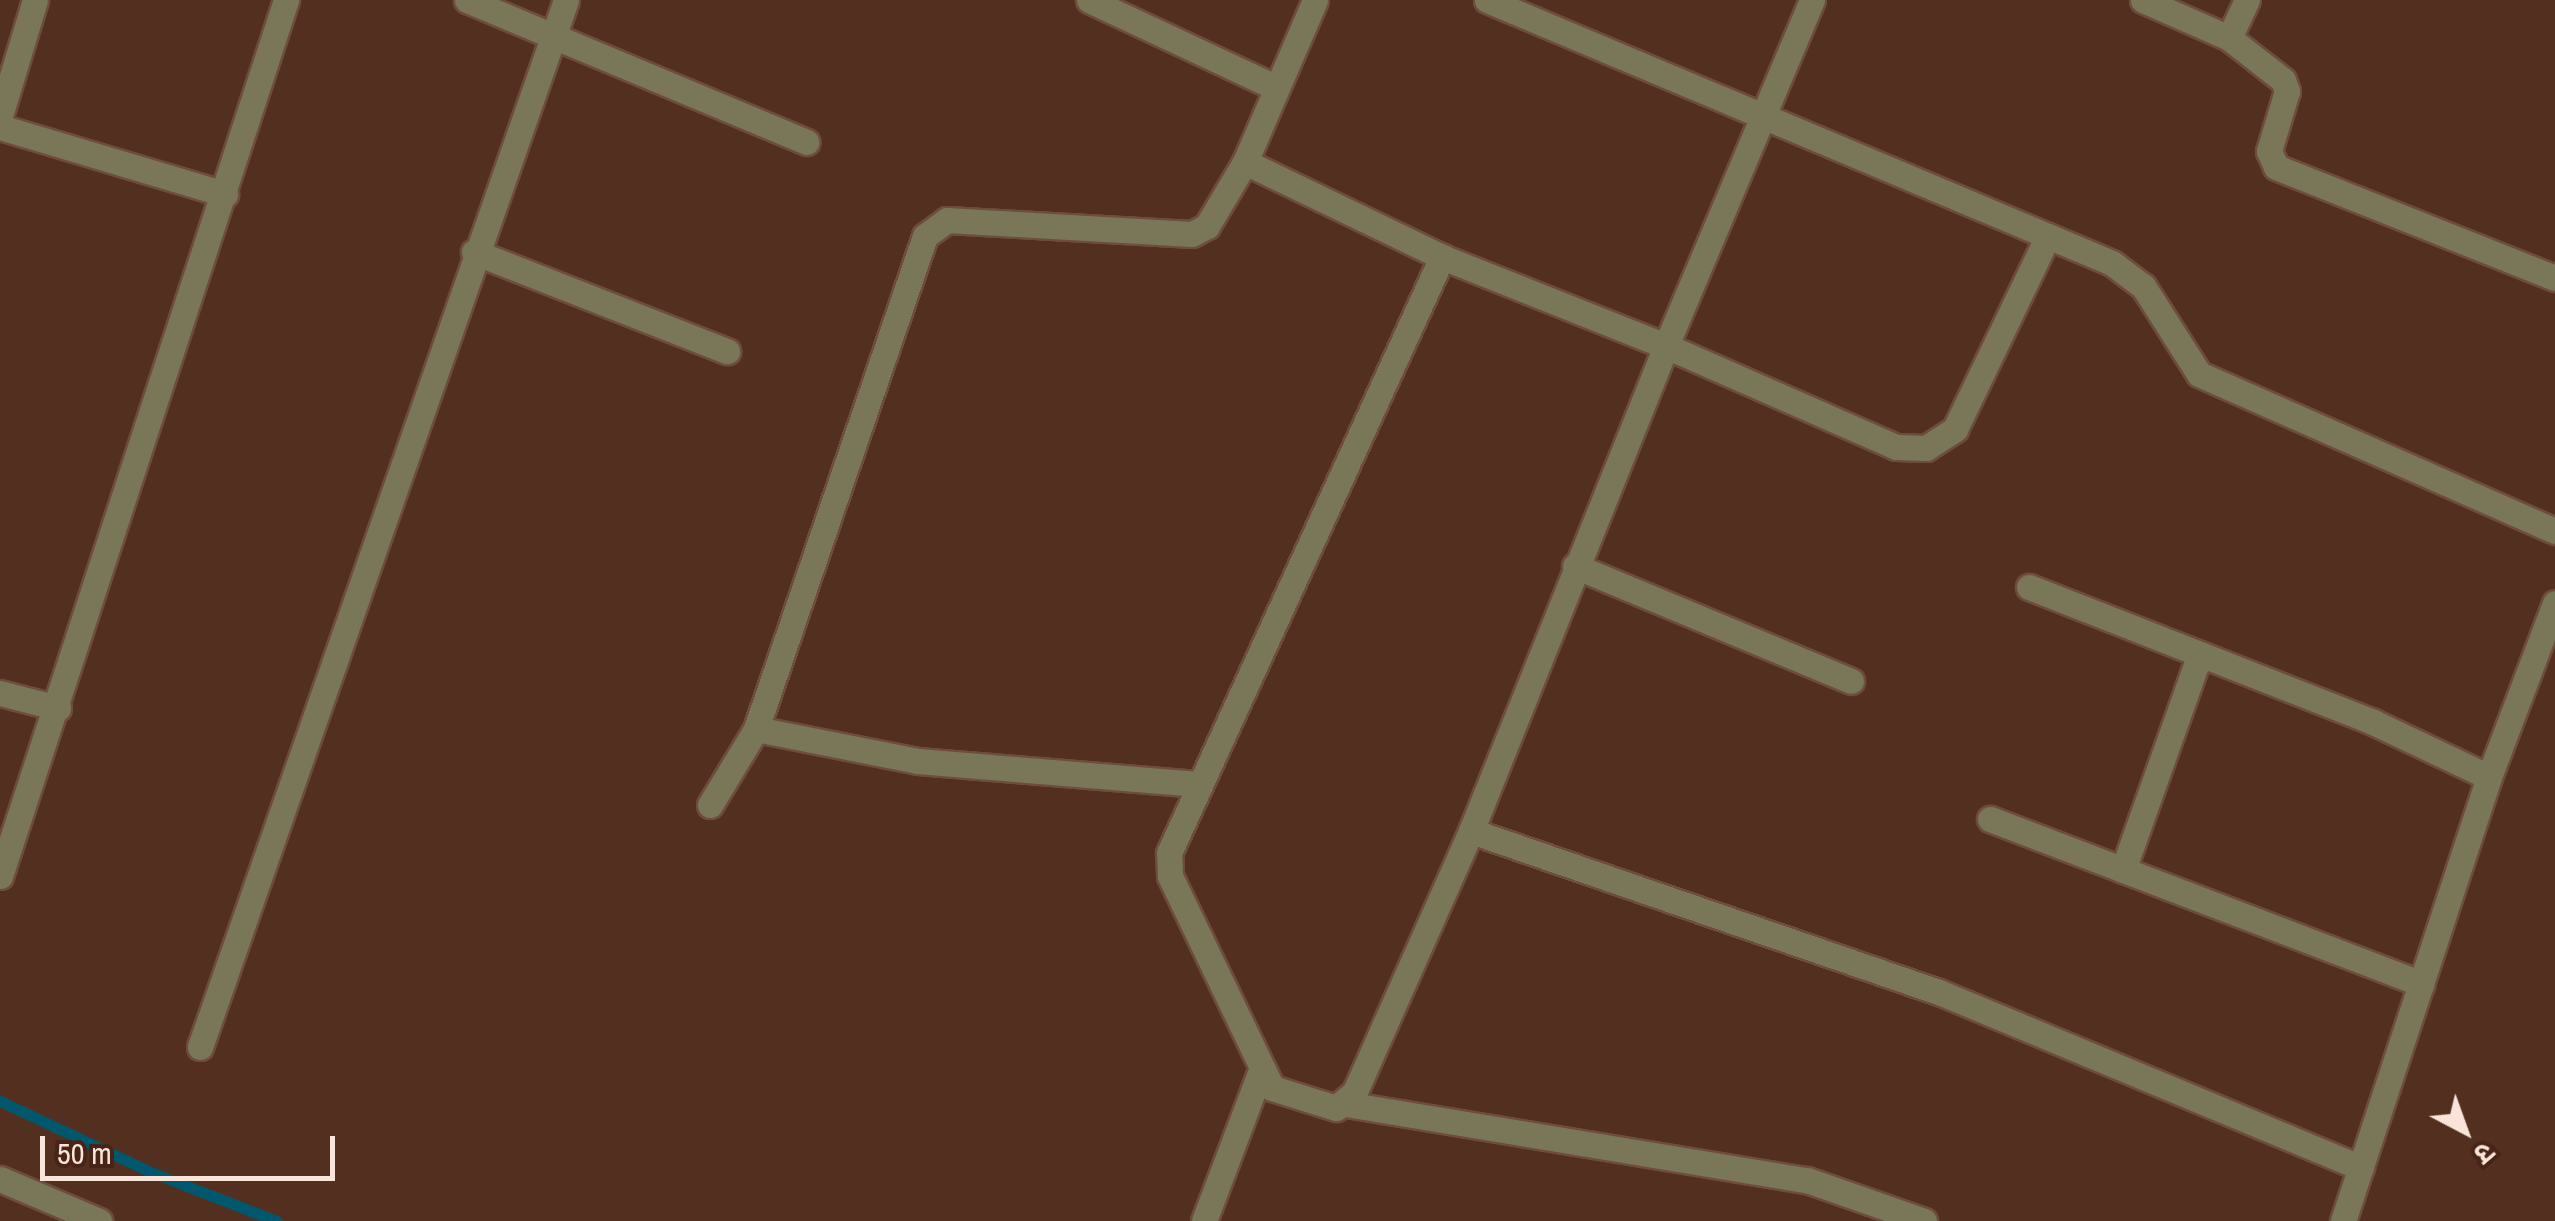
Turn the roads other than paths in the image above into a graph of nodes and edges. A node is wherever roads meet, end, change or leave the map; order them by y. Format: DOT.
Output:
graph roads {
  1 [pos="36,0"];
  2 [pos="286,0"];
  3 [pos="467,0"];
  4 [pos="566,0"];
  5 [pos="1089,0"];
  6 [pos="1315,0"];
  7 [pos="1487,0"];
  8 [pos="1812,0"];
  9 [pos="2143,0"];
  10 [pos="2247,0"];
  11 [pos="552,34"];
  12 [pos="2229,38"];
  13 [pos="1274,86"];
  14 [pos="0,116"];
  15 [pos="1766,122"];
  16 [pos="0,127"];
  17 [pos="807,142"];
  18 [pos="1245,162"];
  19 [pos="225,194"];
  20 [pos="2048,236"];
  21 [pos="474,252"];
  22 [pos="1442,258"];
  23 [pos="2552,268"];
  24 [pos="1666,346"];
  25 [pos="727,351"];
  26 [pos="2555,531"];
  27 [pos="1575,566"];
  28 [pos="2030,586"];
  29 [pos="2555,603"];
  30 [pos="2199,656"];
  31 [pos="1851,681"];
  32 [pos="0,693"];
  33 [pos="58,708"];
  34 [pos="756,729"];
  35 [pos="2489,777"];
  36 [pos="1200,784"];
  37 [pos="710,805"];
  38 [pos="1990,819"];
  39 [pos="1470,831"];
  40 [pos="2123,870"];
  41 [pos="0,876"];
  42 [pos="2422,984"];
  43 [pos="200,1047"];
  44 [pos="1260,1070"];
  45 [pos="1346,1104"];
  46 [pos="2361,1168"];
  47 [pos="0,1179"];
  48 [pos="99,1221"];
  49 [pos="1204,1221"];
  50 [pos="1924,1221"];
  51 [pos="2343,1221"];
  1 -- 14 [label="street"];
  2 -- 19 [label="street"];
  3 -- 11 [label="street"];
  4 -- 11 [label="street"];
  5 -- 13 [label="street"];
  6 -- 13 [label="street"];
  7 -- 15 [label="street"];
  8 -- 15 [label="street"];
  9 -- 12 [label="street"];
  10 -- 12 [label="street"];
  11 -- 17 [label="street"];
  11 -- 21 [label="street"];
  12 -- 23 [label="street"];
  13 -- 18 [label="street"];
  15 -- 20 [label="street"];
  15 -- 24 [label="street"];
  16 -- 19 [label="street"];
  18 -- 22 [label="street"];
  18 -- 34 [label="street"];
  19 -- 33 [label="street"];
  20 -- 24 [label="street"];
  20 -- 26 [label="street"];
  21 -- 25 [label="street"];
  21 -- 43 [label="street"];
  22 -- 24 [label="street"];
  22 -- 36 [label="street"];
  24 -- 27 [label="street"];
  27 -- 31 [label="street"];
  27 -- 39 [label="street"];
  28 -- 30 [label="street"];
  29 -- 35 [label="street"];
  30 -- 35 [label="street"];
  30 -- 40 [label="street"];
  32 -- 33 [label="street"];
  33 -- 41 [label="street"];
  34 -- 36 [label="street"];
  34 -- 37 [label="street"];
  35 -- 42 [label="street"];
  36 -- 44 [label="street"];
  38 -- 40 [label="street"];
  39 -- 45 [label="street"];
  39 -- 46 [label="street"];
  40 -- 42 [label="street"];
  42 -- 46 [label="street"];
  44 -- 45 [label="street"];
  44 -- 49 [label="street"];
  45 -- 50 [label="street"];
  46 -- 51 [label="street"];
  47 -- 48 [label="street"];
}
